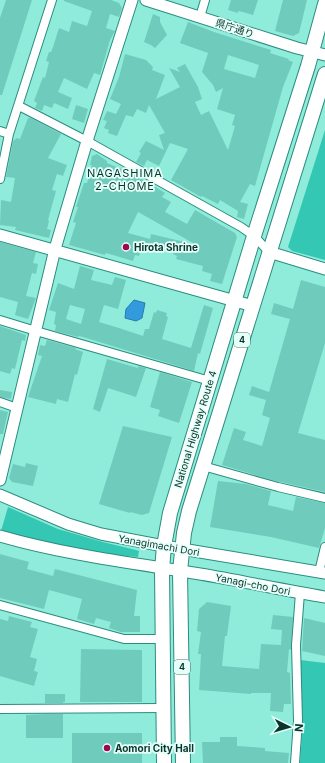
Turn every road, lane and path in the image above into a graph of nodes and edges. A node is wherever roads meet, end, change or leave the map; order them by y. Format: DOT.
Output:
graph roads {
  1 [pos="52,0"];
  2 [pos="132,0"];
  3 [pos="146,0"];
  4 [pos="205,0"];
  5 [pos="325,4"];
  6 [pos="200,17"];
  7 [pos="319,53"];
  8 [pos="325,74"];
  9 [pos="19,106"];
  10 [pos="0,131"];
  11 [pos="9,134"];
  12 [pos="87,141"];
  13 [pos="0,179"];
  14 [pos="0,234"];
  15 [pos="254,236"];
  16 [pos="55,249"];
  17 [pos="269,252"];
  18 [pos="325,269"];
  19 [pos="234,301"];
  20 [pos="253,306"];
  21 [pos="0,320"];
  22 [pos="36,332"];
  23 [pos="210,381"];
  24 [pos="0,402"];
  25 [pos="17,408"];
  26 [pos="203,466"];
  27 [pos="0,480"];
  28 [pos="0,495"];
  29 [pos="325,498"];
  30 [pos="0,536"];
  31 [pos="164,546"];
  32 [pos="325,547"];
  33 [pos="182,549"];
  34 [pos="162,569"];
  35 [pos="180,571"];
  36 [pos="322,573"];
  37 [pos="300,593"];
  38 [pos="325,597"];
  39 [pos="0,605"];
  40 [pos="163,639"];
  41 [pos="164,708"];
  42 [pos="0,710"];
  43 [pos="164,763"];
  44 [pos="183,763"];
  45 [pos="295,763"];
  1 -- 9 [label="street"];
  2 -- 12 [label="street"];
  3 -- 6 [label="street, 県庁通り"];
  4 -- 6 [label="street"];
  5 -- 7 [label="highway, National Highway Route 4"];
  6 -- 7 [label="street, 県庁通り"];
  7 -- 15 [label="highway, National Highway Route 4 / 4"];
  8 -- 17 [label="highway, National Highway Route 4 / 4"];
  9 -- 11 [label="street"];
  9 -- 12 [label="street"];
  10 -- 11 [label="street"];
  11 -- 13 [label="street"];
  12 -- 15 [label="street"];
  12 -- 16 [label="street"];
  14 -- 16 [label="street"];
  15 -- 17 [label="street"];
  15 -- 19 [label="highway, National Highway Route 4 / 4"];
  16 -- 19 [label="street"];
  16 -- 22 [label="street"];
  17 -- 18 [label="street"];
  17 -- 20 [label="highway, National Highway Route 4 / 4"];
  19 -- 20 [label="street"];
  19 -- 23 [label="highway, National Highway Route 4 / 4"];
  20 -- 26 [label="highway, National Highway Route 4 / 4"];
  21 -- 22 [label="street"];
  22 -- 23 [label="street"];
  22 -- 25 [label="street"];
  23 -- 31 [label="highway, National Highway Route 4 / 4"];
  24 -- 25 [label="street"];
  25 -- 27 [label="street"];
  26 -- 29 [label="street"];
  26 -- 33 [label="highway, National Highway Route 4 / 4"];
  28 -- 31 [label="street, Yanagimachi Dori"];
  30 -- 34 [label="street"];
  31 -- 33 [label="street, Yanagimachi Dori"];
  31 -- 34 [label="highway, National Highway Route 4 / 4"];
  32 -- 36 [label="street"];
  33 -- 35 [label="highway, National Highway Route 4 / 4"];
  33 -- 36 [label="street, Yanagimachi Dori"];
  34 -- 35 [label="street"];
  34 -- 40 [label="highway, National Highway Route 4 / 4"];
  35 -- 37 [label="street, Yanagi-cho Dori"];
  35 -- 44 [label="highway, National Highway Route 4 / 4"];
  37 -- 38 [label="street, Yanagi-cho Dori"];
  37 -- 45 [label="street"];
  39 -- 40 [label="street"];
  40 -- 41 [label="highway, National Highway Route 4 / 4"];
  41 -- 42 [label="street"];
  41 -- 43 [label="highway, National Highway Route 4 / 4"];
}
